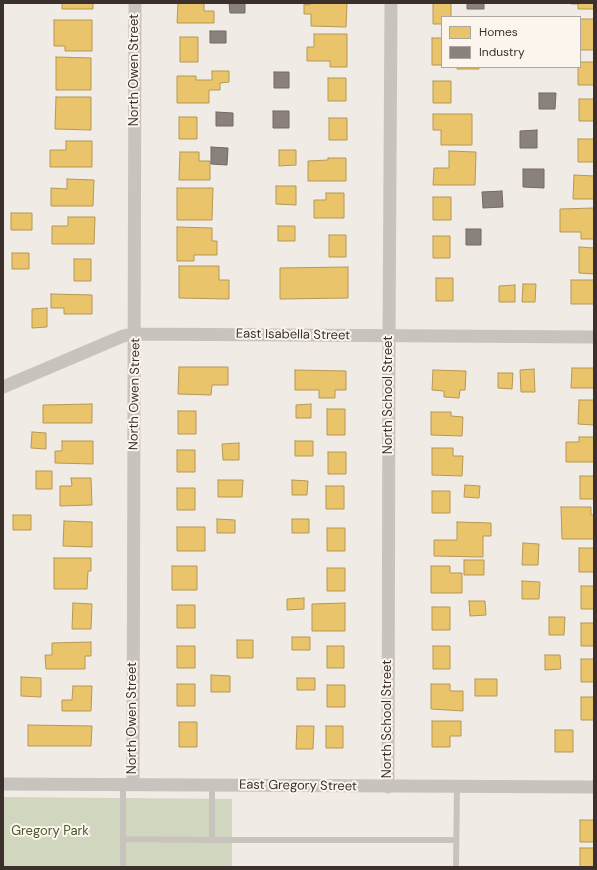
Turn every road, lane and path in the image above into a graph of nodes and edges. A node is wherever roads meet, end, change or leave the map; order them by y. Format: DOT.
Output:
graph roads {
  1 [pos="135,3"];
  2 [pos="391,3"];
  3 [pos="135,333"];
  4 [pos="389,336"];
  5 [pos="594,337"];
  6 [pos="3,387"];
  7 [pos="3,784"];
  8 [pos="128,784"];
  9 [pos="212,785"];
  10 [pos="388,787"];
  11 [pos="457,787"];
  12 [pos="594,787"];
  13 [pos="123,839"];
  14 [pos="212,840"];
  15 [pos="456,840"];
  16 [pos="124,867"];
  17 [pos="456,867"];
  1 -- 3 [label="street, North Owen Street"];
  2 -- 4 [label="street, North School Street"];
  3 -- 4 [label="street, East Isabella Street"];
  3 -- 6 [label="street, East Isabella Street"];
  3 -- 8 [label="street, North Owen Street"];
  4 -- 5 [label="street, East Isabella Street"];
  4 -- 10 [label="street, North School Street"];
  7 -- 8 [label="street, East Gregory Street"];
  8 -- 9 [label="street, East Gregory Street"];
  8 -- 13 [label="lane"];
  9 -- 10 [label="street, East Gregory Street"];
  9 -- 14 [label="lane"];
  10 -- 11 [label="street, East Gregory Street"];
  11 -- 12 [label="street, East Gregory Street"];
  11 -- 15 [label="lane"];
  13 -- 14 [label="lane"];
  13 -- 16 [label="lane"];
  14 -- 15 [label="lane"];
  15 -- 17 [label="lane"];
}
